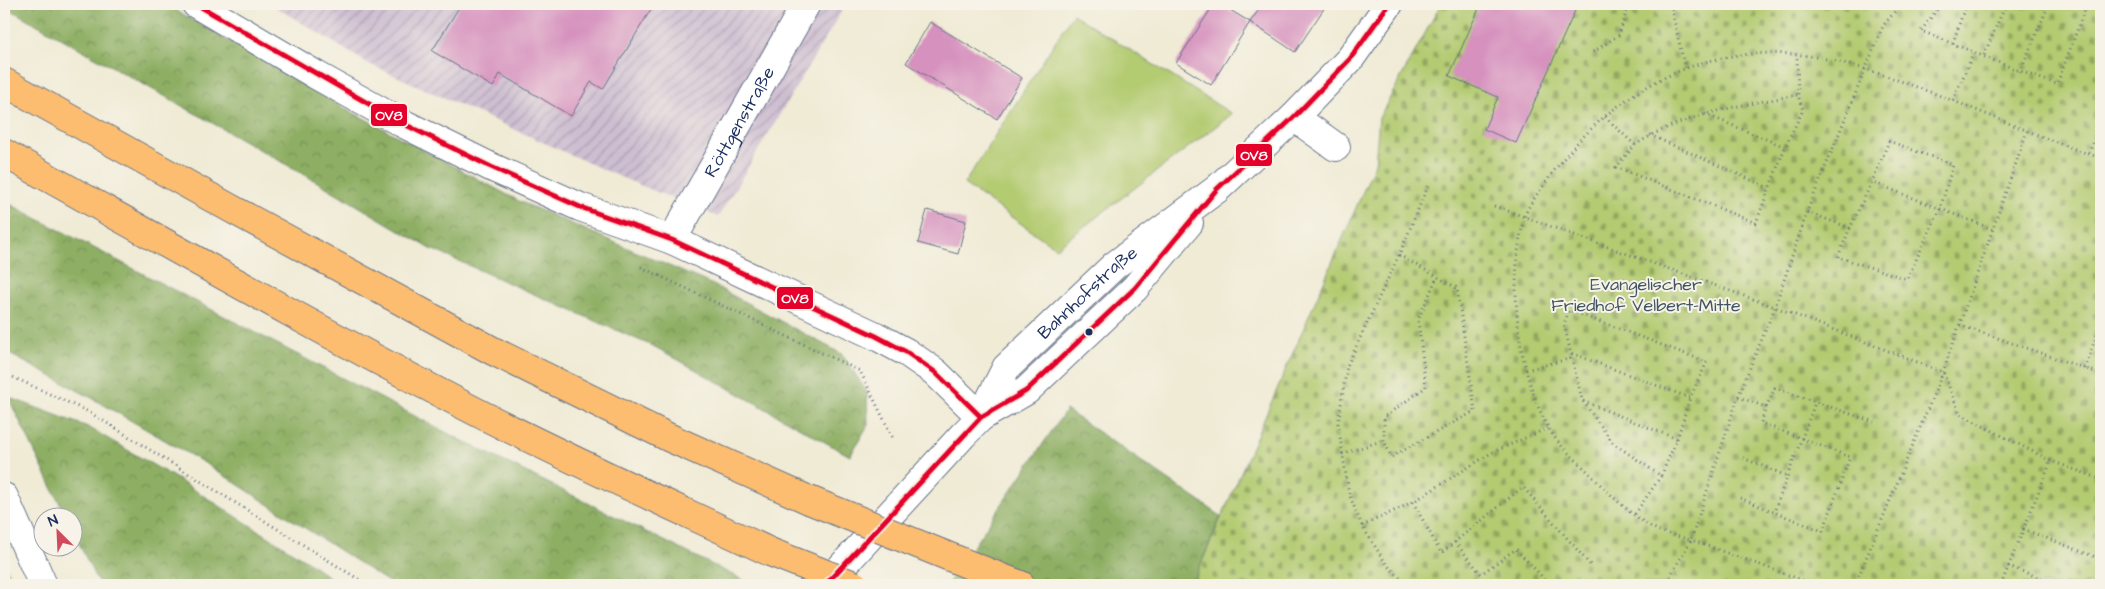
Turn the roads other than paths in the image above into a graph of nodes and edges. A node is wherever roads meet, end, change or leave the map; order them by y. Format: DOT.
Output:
graph roads {
  1 [pos="196,4"];
  2 [pos="806,4"];
  3 [pos="1389,4"];
  4 [pos="4,82"];
  5 [pos="1294,117"];
  6 [pos="1336,147"];
  7 [pos="4,153"];
  8 [pos="672,240"];
  9 [pos="982,416"];
  10 [pos="4,497"];
  11 [pos="1009,581"];
  12 [pos="42,585"];
  13 [pos="826,585"];
  14 [pos="854,585"];
  1 -- 8 [label="street"];
  2 -- 8 [label="street, Röttgenstraße"];
  3 -- 5 [label="street, Bahnhofstraße"];
  4 -- 11 [label="highway, bridge"];
  5 -- 6 [label="street"];
  5 -- 9 [label="street, Bahnhofstraße"];
  7 -- 14 [label="highway, bridge"];
  8 -- 9 [label="street"];
  9 -- 13 [label="street, Bahnhofstraße"];
  10 -- 12 [label="street"];
}
